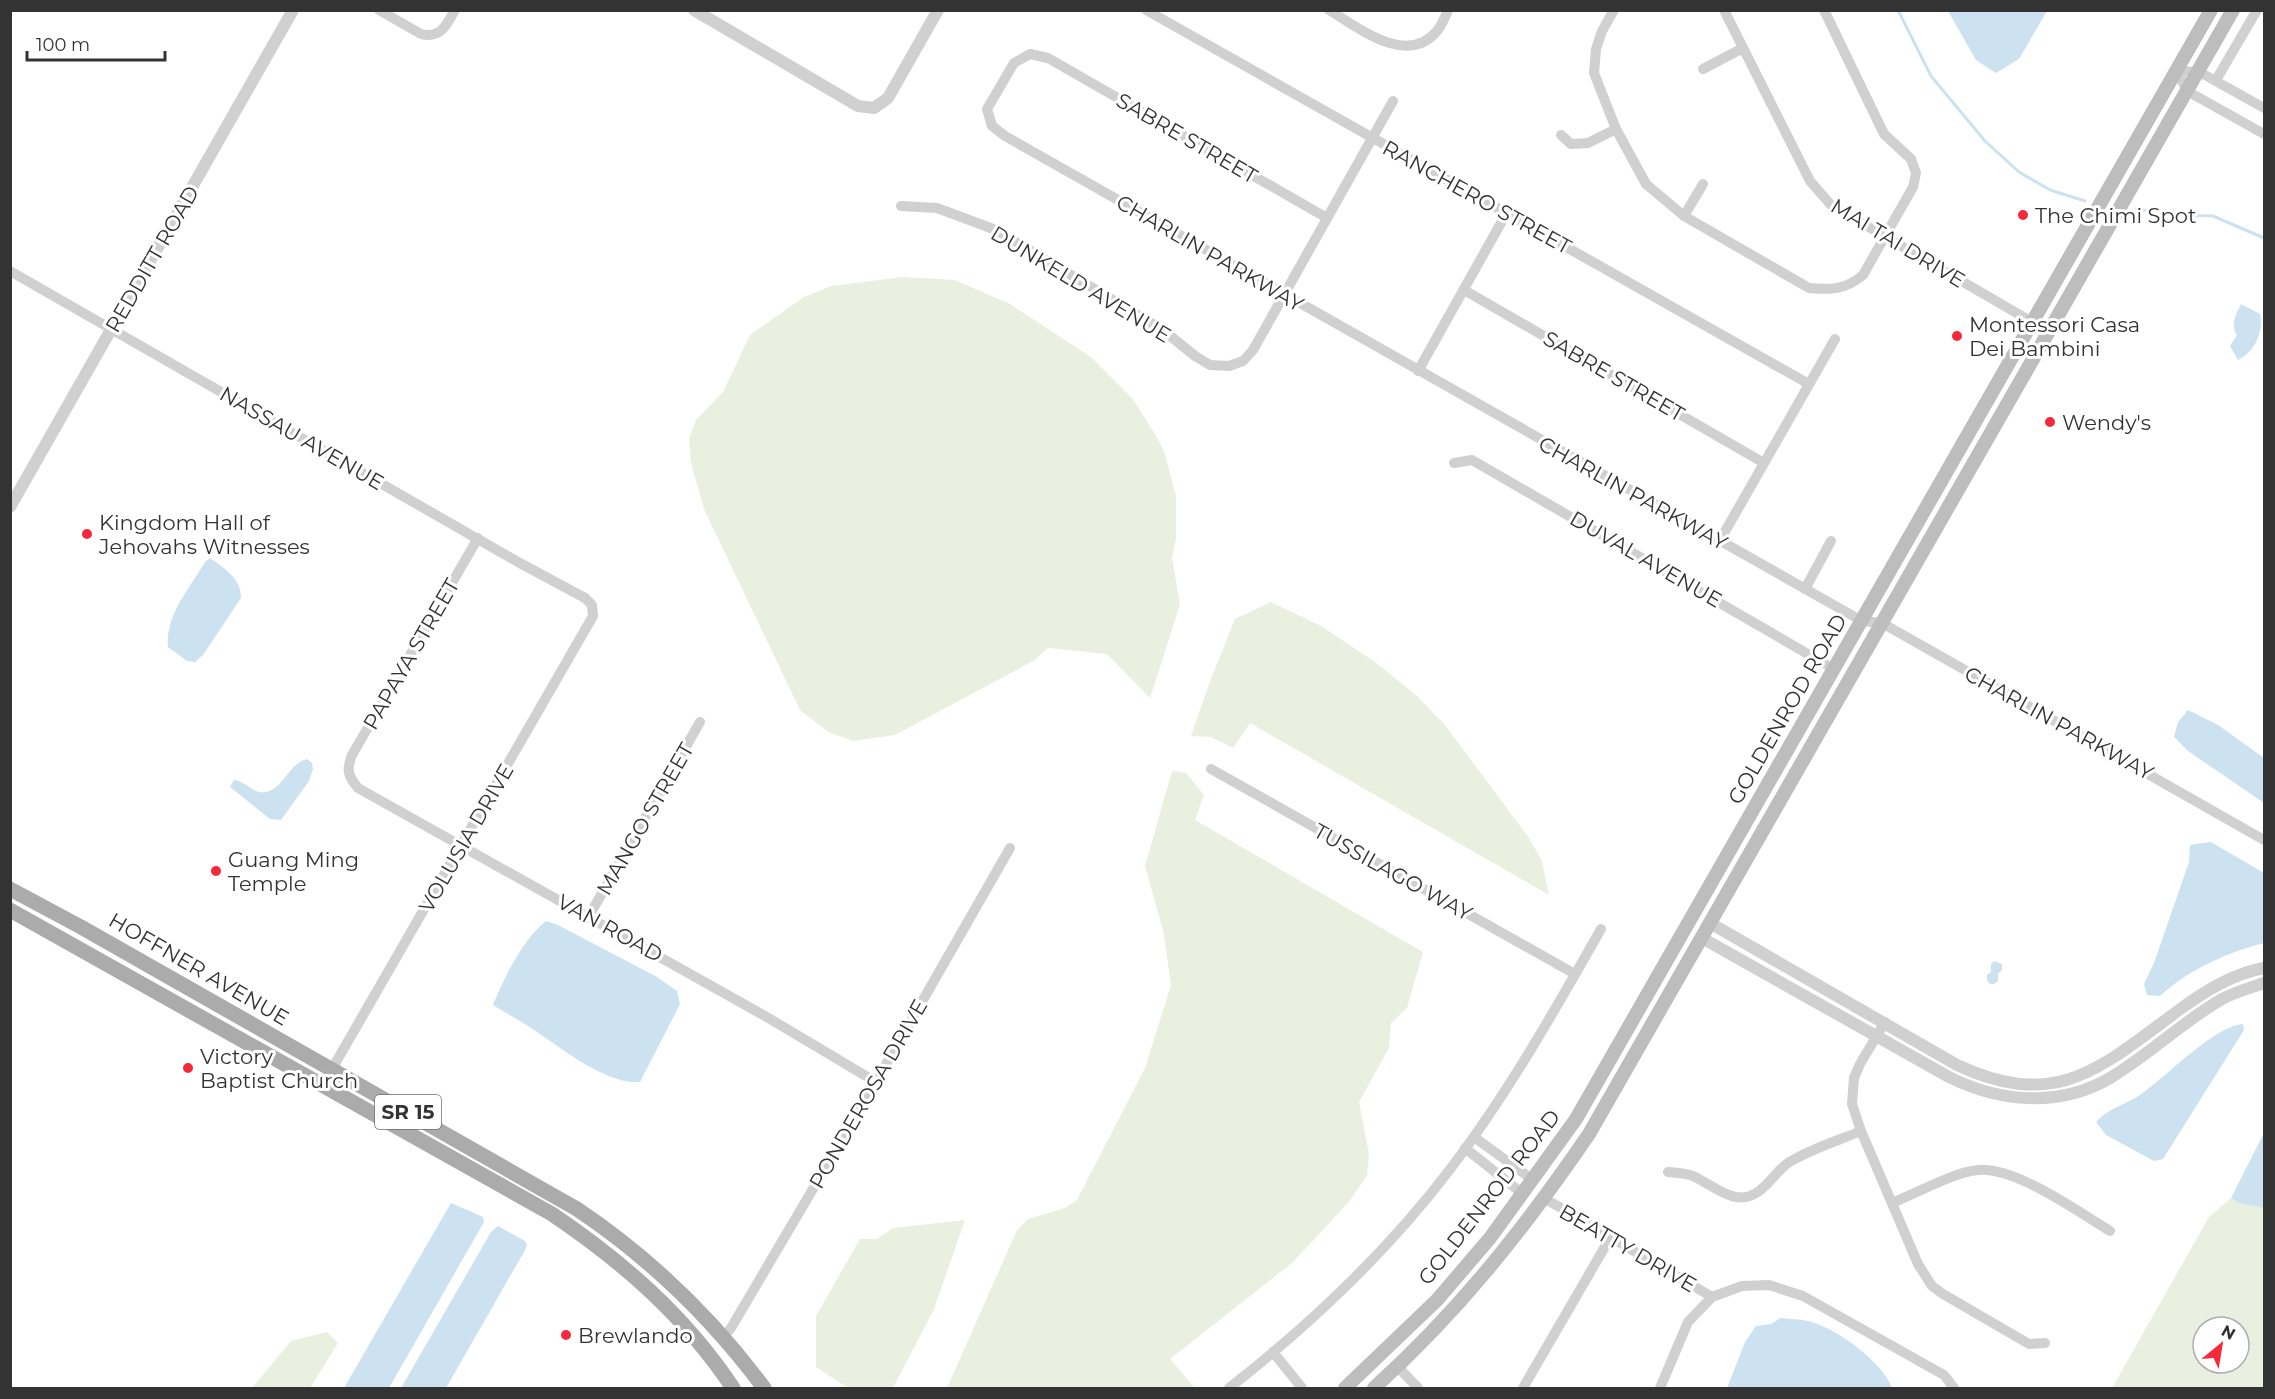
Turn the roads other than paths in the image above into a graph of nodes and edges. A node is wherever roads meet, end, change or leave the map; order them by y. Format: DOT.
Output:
graph roads {
  1 [pos="293,10"];
  2 [pos="379,10"];
  3 [pos="455,10"];
  4 [pos="694,10"];
  5 [pos="938,10"];
  6 [pos="1146,10"];
  7 [pos="1329,10"];
  8 [pos="1449,10"];
  9 [pos="1614,10"];
  10 [pos="1724,10"];
  11 [pos="1824,10"];
  12 [pos="2211,10"];
  13 [pos="2233,10"];
  14 [pos="2257,10"];
  15 [pos="1743,48"];
  16 [pos="1703,69"];
  17 [pos="2176,71"];
  18 [pos="2198,72"];
  19 [pos="2216,80"];
  20 [pos="2187,91"];
  21 [pos="1393,101"];
  22 [pos="2265,108"];
  23 [pos="1616,129"];
  24 [pos="2265,134"];
  25 [pos="1561,135"];
  26 [pos="1005,136"];
  27 [pos="1372,138"];
  28 [pos="1703,184"];
  29 [pos="901,206"];
  30 [pos="1506,214"];
  31 [pos="1684,216"];
  32 [pos="1327,218"];
  33 [pos="1883,237"];
  34 [pos="2076,248"];
  35 [pos="10,271"];
  36 [pos="1464,290"];
  37 [pos="1283,294"];
  38 [pos="2032,322"];
  39 [pos="112,330"];
  40 [pos="2048,333"];
  41 [pos="1835,339"];
  42 [pos="1418,371"];
  43 [pos="1809,384"];
  44 [pos="2002,414"];
  45 [pos="1454,462"];
  46 [pos="1764,463"];
  47 [pos="10,507"];
  48 [pos="478,538"];
  49 [pos="1832,541"];
  50 [pos="1719,542"];
  51 [pos="1805,589"];
  52 [pos="592,605"];
  53 [pos="1862,621"];
  54 [pos="1882,623"];
  55 [pos="1834,669"];
  56 [pos="700,722"];
  57 [pos="1211,769"];
  58 [pos="348,772"];
  59 [pos="2265,840"];
  60 [pos="462,845"];
  61 [pos="1010,848"];
  62 [pos="1709,886"];
  63 [pos="10,889"];
  64 [pos="11,910"];
  65 [pos="589,916"];
  66 [pos="1689,922"];
  67 [pos="1710,923"];
  68 [pos="81,927"];
  69 [pos="1601,929"];
  70 [pos="1702,938"];
  71 [pos="2265,968"];
  72 [pos="128,975"];
  73 [pos="1575,975"];
  74 [pos="2265,983"];
  75 [pos="192,990"];
  76 [pos="1885,1022"];
  77 [pos="1877,1036"];
  78 [pos="245,1041"];
  79 [pos="332,1069"];
  80 [pos="876,1082"];
  81 [pos="1620,1083"];
  82 [pos="342,1096"];
  83 [pos="1861,1131"];
  84 [pos="448,1135"];
  85 [pos="1474,1137"];
  86 [pos="1465,1148"];
  87 [pos="1498,1155"];
  88 [pos="1489,1168"];
  89 [pos="1668,1172"];
  90 [pos="1533,1180"];
  91 [pos="1523,1194"];
  92 [pos="1544,1198"];
  93 [pos="1892,1203"];
  94 [pos="2110,1231"];
  95 [pos="1610,1238"];
  96 [pos="1712,1297"];
  97 [pos="683,1323"];
  98 [pos="723,1337"];
  99 [pos="2045,1343"];
  100 [pos="1273,1352"];
  101 [pos="1398,1367"];
  102 [pos="733,1389"];
  103 [pos="744,1389"];
  104 [pos="764,1389"];
  105 [pos="1229,1389"];
  106 [pos="1302,1389"];
  107 [pos="1345,1389"];
  108 [pos="1374,1389"];
  109 [pos="1418,1389"];
  110 [pos="1524,1389"];
  111 [pos="1660,1389"];
  112 [pos="1954,1389"];
  1 -- 39 [label="street, REDDITT ROAD"];
  2 -- 3 [label="street"];
  4 -- 5 [label="street"];
  6 -- 27 [label="street, RANCHERO STREET"];
  7 -- 8 [label="street"];
  9 -- 23 [label="street"];
  10 -- 15 [label="street, MAI TAI DRIVE"];
  11 -- 33 [label="street"];
  12 -- 17 [label="main road, GOLDENROD ROAD"];
  13 -- 18 [label="main road, GOLDENROD ROAD"];
  14 -- 19 [label="street"];
  15 -- 16 [label="street"];
  15 -- 33 [label="street, MAI TAI DRIVE"];
  17 -- 18 [label="street"];
  17 -- 20 [label="street"];
  17 -- 34 [label="main road, GOLDENROD ROAD"];
  18 -- 19 [label="street"];
  18 -- 20 [label="main road, GOLDENROD ROAD"];
  19 -- 22 [label="street"];
  20 -- 24 [label="street"];
  20 -- 40 [label="main road, GOLDENROD ROAD"];
  21 -- 27 [label="street, DUNKELD AVENUE"];
  23 -- 25 [label="street"];
  23 -- 31 [label="street"];
  26 -- 32 [label="street, SABRE STREET"];
  26 -- 37 [label="street, CHARLIN PARKWAY"];
  27 -- 30 [label="street, RANCHERO STREET"];
  27 -- 32 [label="street, DUNKELD AVENUE"];
  28 -- 31 [label="street"];
  29 -- 37 [label="street, DUNKELD AVENUE"];
  30 -- 36 [label="street"];
  30 -- 43 [label="street, RANCHERO STREET"];
  31 -- 33 [label="street"];
  32 -- 37 [label="street, DUNKELD AVENUE"];
  33 -- 38 [label="street, MAI TAI DRIVE"];
  34 -- 38 [label="main road, GOLDENROD ROAD"];
  34 -- 40 [label="main road"];
  35 -- 39 [label="street, NASSAU AVENUE"];
  36 -- 42 [label="street"];
  36 -- 46 [label="street, SABRE STREET"];
  37 -- 42 [label="street, CHARLIN PARKWAY"];
  38 -- 44 [label="main road"];
  38 -- 53 [label="main road, GOLDENROD ROAD"];
  39 -- 47 [label="street, REDDITT ROAD"];
  39 -- 48 [label="street, NASSAU AVENUE"];
  40 -- 44 [label="main road, GOLDENROD ROAD"];
  41 -- 43 [label="street"];
  42 -- 50 [label="street, CHARLIN PARKWAY"];
  43 -- 46 [label="street"];
  44 -- 54 [label="main road, GOLDENROD ROAD"];
  45 -- 55 [label="street, DUVAL AVENUE"];
  46 -- 50 [label="street"];
  48 -- 52 [label="street, NASSAU AVENUE"];
  48 -- 58 [label="street, PAPAYA STREET"];
  49 -- 51 [label="street"];
  50 -- 51 [label="street, CHARLIN PARKWAY"];
  51 -- 53 [label="street, CHARLIN PARKWAY"];
  52 -- 60 [label="street, VOLUSIA DRIVE"];
  53 -- 54 [label="street, CHARLIN PARKWAY"];
  53 -- 55 [label="main road, GOLDENROD ROAD"];
  54 -- 59 [label="street, CHARLIN PARKWAY"];
  54 -- 67 [label="main road, GOLDENROD ROAD"];
  55 -- 62 [label="main road, GOLDENROD ROAD"];
  56 -- 65 [label="street, MANGO STREET"];
  57 -- 73 [label="street, TUSSILAGO WAY"];
  58 -- 60 [label="street, VAN ROAD"];
  60 -- 65 [label="street, VAN ROAD"];
  60 -- 79 [label="street, VOLUSIA DRIVE"];
  61 -- 80 [label="street, PONDEROSA DRIVE"];
  62 -- 66 [label="main road, GOLDENROD ROAD"];
  62 -- 70 [label="main road"];
  63 -- 68 [label="main road, HOFFNER AVENUE / SR 15"];
  64 -- 68 [label="main road"];
  64 -- 72 [label="main road, HOFFNER AVENUE / SR 15"];
  65 -- 80 [label="street, VAN ROAD"];
  66 -- 81 [label="main road"];
  66 -- 90 [label="main road, GOLDENROD ROAD"];
  67 -- 70 [label="main road, GOLDENROD ROAD"];
  67 -- 76 [label="street"];
  68 -- 75 [label="main road, HOFFNER AVENUE / SR 15"];
  69 -- 73 [label="street"];
  70 -- 77 [label="street"];
  70 -- 81 [label="main road, GOLDENROD ROAD"];
  71 -- 76 [label="street"];
  72 -- 75 [label="main road"];
  72 -- 78 [label="main road, HOFFNER AVENUE / SR 15"];
  73 -- 85 [label="street"];
  74 -- 77 [label="street"];
  75 -- 79 [label="main road, HOFFNER AVENUE / SR 15"];
  76 -- 77 [label="street"];
  77 -- 83 [label="street"];
  78 -- 79 [label="main road"];
  78 -- 82 [label="main road, HOFFNER AVENUE / SR 15"];
  79 -- 84 [label="main road, HOFFNER AVENUE / SR 15"];
  80 -- 98 [label="street, PONDEROSA DRIVE"];
  81 -- 92 [label="main road, GOLDENROD ROAD"];
  82 -- 84 [label="main road"];
  82 -- 97 [label="main road, HOFFNER AVENUE / SR 15"];
  83 -- 89 [label="street"];
  83 -- 93 [label="street"];
  84 -- 98 [label="main road, HOFFNER AVENUE / SR 15"];
  85 -- 86 [label="street"];
  85 -- 87 [label="street"];
  86 -- 88 [label="street"];
  86 -- 100 [label="street"];
  87 -- 88 [label="street"];
  87 -- 90 [label="street"];
  88 -- 91 [label="street"];
  90 -- 91 [label="main road, GOLDENROD ROAD"];
  91 -- 107 [label="main road, GOLDENROD ROAD"];
  92 -- 95 [label="street, BEATTY DRIVE"];
  92 -- 101 [label="main road, GOLDENROD ROAD"];
  93 -- 94 [label="street"];
  93 -- 99 [label="street"];
  95 -- 96 [label="street, BEATTY DRIVE"];
  95 -- 110 [label="street"];
  96 -- 111 [label="street"];
  96 -- 112 [label="street"];
  97 -- 102 [label="main road, HOFFNER AVENUE / SR 15"];
  97 -- 103 [label="main road"];
  98 -- 104 [label="main road, HOFFNER AVENUE / SR 15"];
  100 -- 105 [label="street"];
  100 -- 106 [label="street"];
  101 -- 108 [label="main road, GOLDENROD ROAD"];
  101 -- 109 [label="street"];
}
